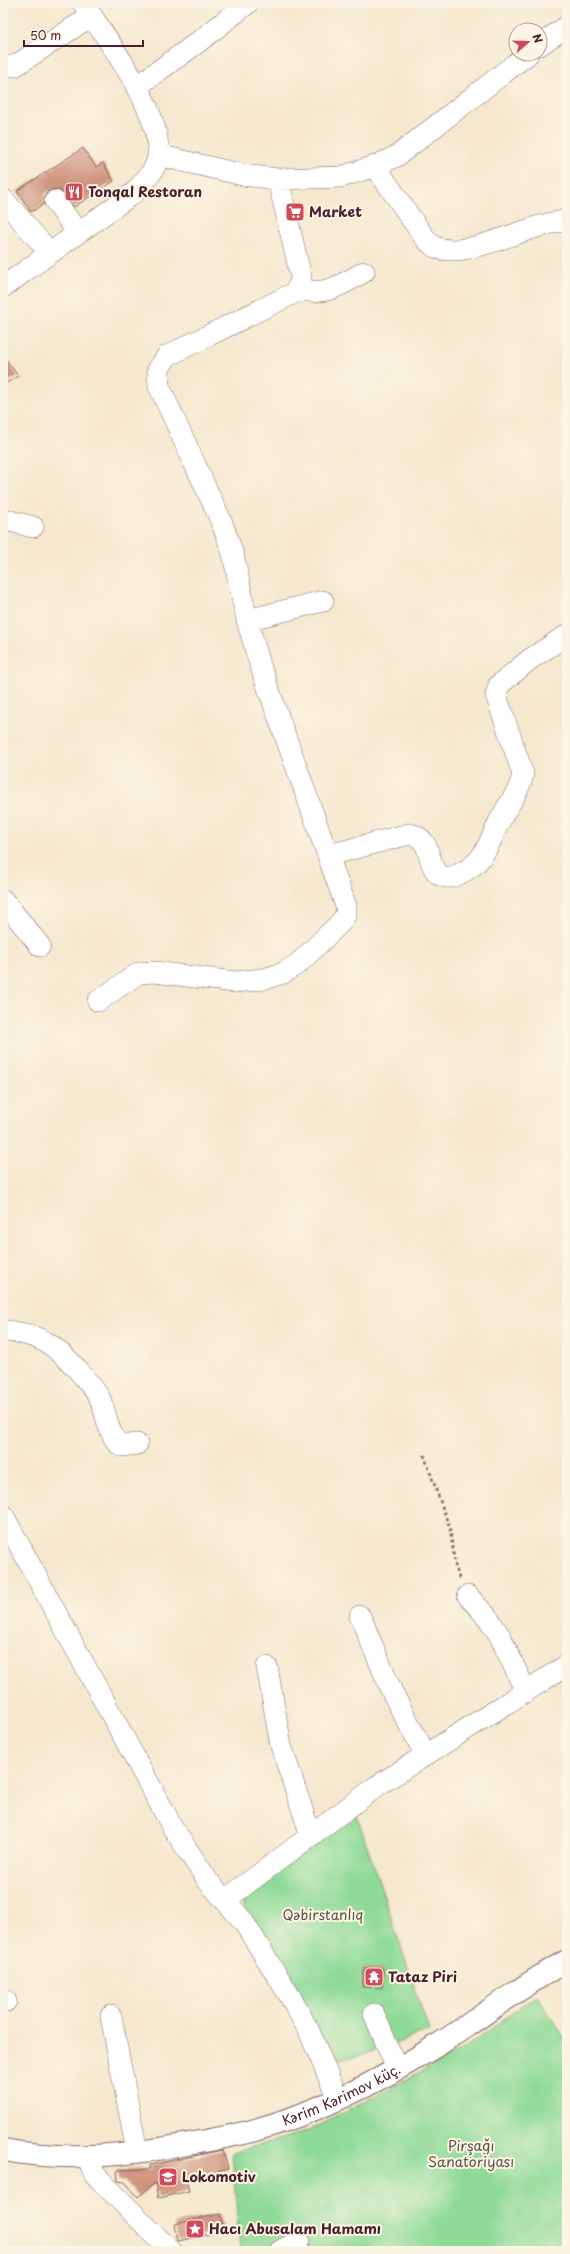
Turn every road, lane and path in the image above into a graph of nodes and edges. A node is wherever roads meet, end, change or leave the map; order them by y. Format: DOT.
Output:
graph roads {
  1 [pos="248,3"];
  2 [pos="87,9"];
  3 [pos="567,26"];
  4 [pos="548,39"];
  5 [pos="518,62"];
  6 [pos="3,66"];
  7 [pos="136,86"];
  8 [pos="158,155"];
  9 [pos="375,166"];
  10 [pos="278,179"];
  11 [pos="3,199"];
  12 [pos="56,201"];
  13 [pos="567,221"];
  14 [pos="78,233"];
  15 [pos="50,253"];
  16 [pos="364,272"];
  17 [pos="3,287"];
  18 [pos="299,288"];
  19 [pos="3,519"];
  20 [pos="33,527"];
  21 [pos="323,601"];
  22 [pos="247,620"];
  23 [pos="567,635"];
  24 [pos="329,855"];
  25 [pos="3,900"];
  26 [pos="40,946"];
  27 [pos="98,1001"];
  28 [pos="4,1327"];
  29 [pos="137,1444"];
  30 [pos="424,1455"];
  31 [pos="3,1516"];
  32 [pos="468,1596"];
  33 [pos="360,1616"];
  34 [pos="567,1665"];
  35 [pos="267,1667"];
  36 [pos="526,1692"];
  37 [pos="425,1754"];
  38 [pos="311,1836"];
  39 [pos="225,1900"];
  40 [pos="567,1961"];
  41 [pos="374,2014"];
  42 [pos="111,2016"];
  43 [pos="397,2069"];
  44 [pos="338,2099"];
  45 [pos="3,2150"];
  46 [pos="137,2152"];
  47 [pos="88,2158"];
  48 [pos="299,2241"];
  49 [pos="171,2251"];
  50 [pos="280,2251"];
  1 -- 7 [label="street"];
  2 -- 6 [label="street"];
  2 -- 7 [label="street"];
  3 -- 4 [label="street"];
  5 -- 9 [label="street"];
  7 -- 8 [label="street"];
  8 -- 10 [label="street"];
  8 -- 14 [label="street"];
  9 -- 10 [label="street"];
  9 -- 13 [label="street"];
  10 -- 18 [label="street"];
  11 -- 15 [label="street"];
  12 -- 14 [label="street"];
  14 -- 15 [label="street"];
  15 -- 17 [label="street"];
  16 -- 18 [label="street"];
  18 -- 22 [label="street"];
  19 -- 20 [label="street"];
  21 -- 22 [label="street"];
  22 -- 24 [label="street"];
  23 -- 24 [label="street"];
  24 -- 27 [label="street"];
  25 -- 26 [label="street"];
  28 -- 29 [label="street"];
  30 -- 32 [label="path"];
  31 -- 39 [label="street"];
  32 -- 36 [label="street"];
  33 -- 37 [label="street"];
  34 -- 36 [label="street"];
  35 -- 38 [label="street"];
  36 -- 37 [label="street"];
  37 -- 38 [label="street"];
  38 -- 39 [label="street"];
  39 -- 44 [label="street"];
  40 -- 43 [label="main road, Kərim Kərimov küç."];
  41 -- 43 [label="street"];
  42 -- 46 [label="street"];
  43 -- 44 [label="main road, Kərim Kərimov küç."];
  44 -- 46 [label="main road, Kərim Kərimov küç."];
  45 -- 47 [label="main road, Kərim Kərimov küç."];
  46 -- 47 [label="main road, Kərim Kərimov küç."];
  47 -- 49 [label="street"];
  48 -- 50 [label="street"];
}
